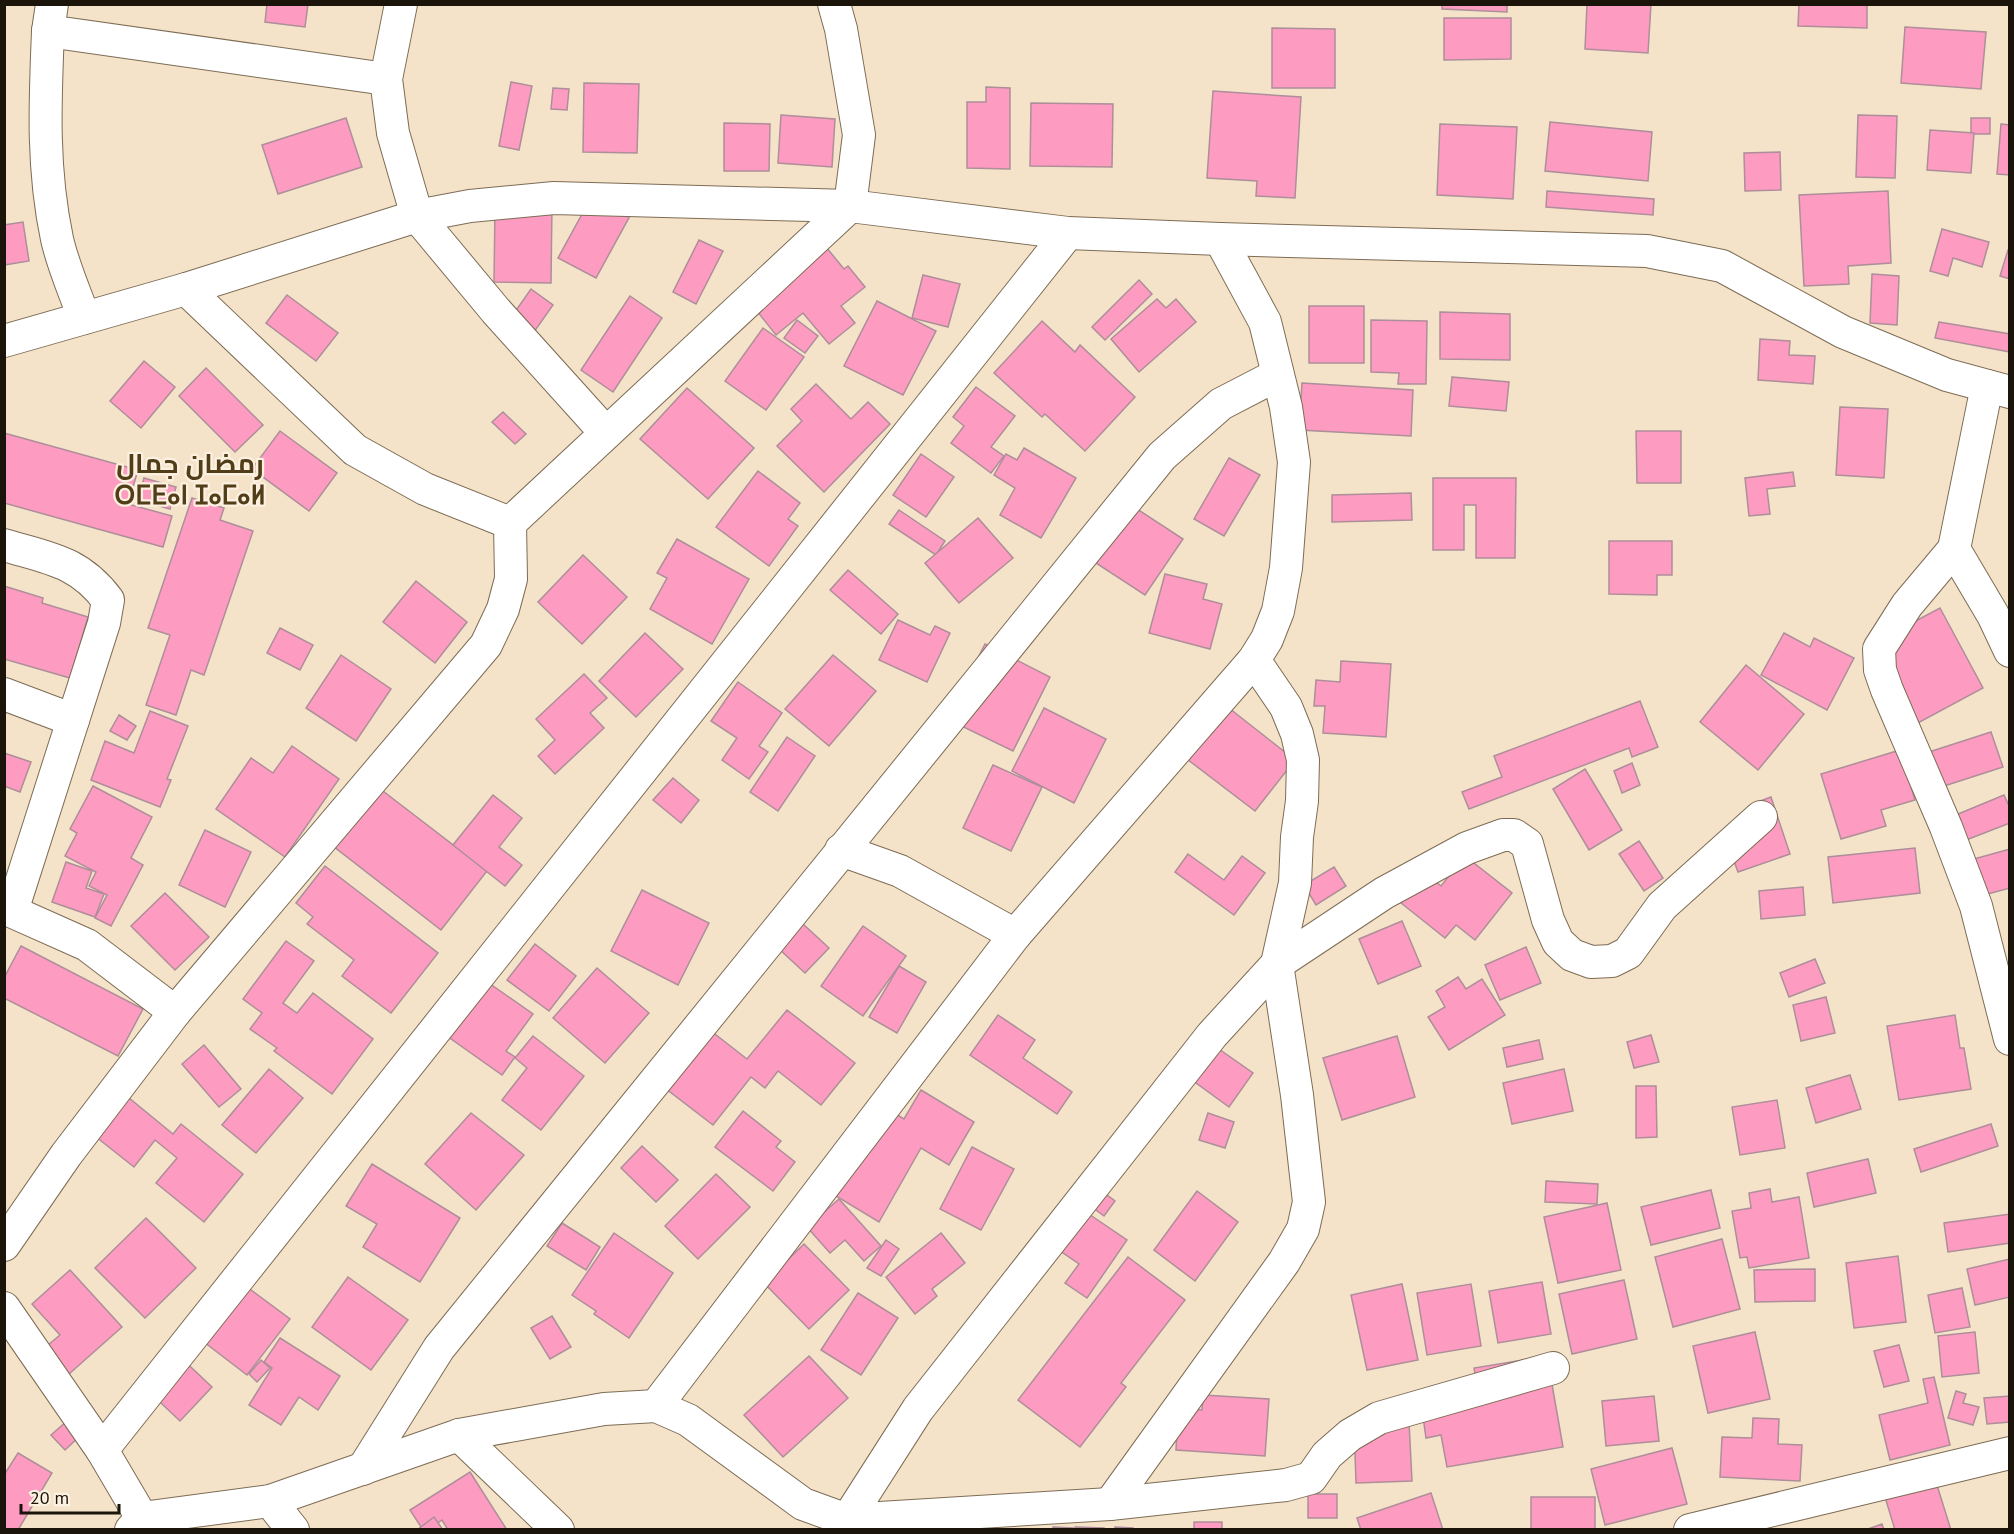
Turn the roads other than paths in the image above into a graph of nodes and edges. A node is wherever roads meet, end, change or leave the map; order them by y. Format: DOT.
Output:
graph roads {
  1 [pos="401,4"];
  2 [pos="834,4"];
  3 [pos="50,18"];
  4 [pos="386,79"];
  5 [pos="850,206"];
  6 [pos="417,216"];
  7 [pos="1068,233"];
  8 [pos="1220,239"];
  9 [pos="186,289"];
  10 [pos="84,318"];
  11 [pos="4,341"];
  12 [pos="1277,375"];
  13 [pos="1998,389"];
  14 [pos="606,433"];
  15 [pos="510,523"];
  16 [pos="4,545"];
  17 [pos="1954,549"];
  18 [pos="2010,651"];
  19 [pos="1254,660"];
  20 [pos="4,694"];
  21 [pos="73,720"];
  22 [pos="1761,817"];
  23 [pos="841,850"];
  24 [pos="8,909"];
  25 [pos="1015,935"];
  26 [pos="1277,964"];
  27 [pos="175,1012"];
  28 [pos="2010,1039"];
  29 [pos="4,1245"];
  30 [pos="4,1308"];
  31 [pos="1553,1368"];
  32 [pos="656,1406"];
  33 [pos="459,1435"];
  34 [pos="102,1450"];
  35 [pos="2010,1453"];
  36 [pos="363,1469"];
  37 [pos="270,1501"];
  38 [pos="1110,1504"];
  39 [pos="136,1524"];
  40 [pos="845,1525"];
  41 [pos="293,1530"];
  42 [pos="558,1530"];
  43 [pos="1690,1530"];
  1 -- 4 [label="street"];
  2 -- 5 [label="street"];
  3 -- 4 [label="street"];
  3 -- 10 [label="street"];
  4 -- 6 [label="street"];
  5 -- 6 [label="street"];
  5 -- 7 [label="street"];
  5 -- 14 [label="street"];
  6 -- 9 [label="street"];
  6 -- 14 [label="street"];
  7 -- 8 [label="street"];
  7 -- 34 [label="street"];
  8 -- 12 [label="street"];
  8 -- 13 [label="street"];
  9 -- 10 [label="street"];
  9 -- 15 [label="street"];
  10 -- 11 [label="street"];
  12 -- 19 [label="street"];
  12 -- 23 [label="street"];
  13 -- 17 [label="street"];
  14 -- 15 [label="street"];
  15 -- 27 [label="street"];
  16 -- 21 [label="street"];
  17 -- 18 [label="street"];
  17 -- 28 [label="street"];
  19 -- 25 [label="street"];
  19 -- 26 [label="street"];
  20 -- 21 [label="street"];
  21 -- 24 [label="street"];
  22 -- 26 [label="street"];
  23 -- 25 [label="street"];
  23 -- 36 [label="street"];
  24 -- 27 [label="street"];
  25 -- 32 [label="street"];
  26 -- 38 [label="street"];
  26 -- 40 [label="street"];
  27 -- 29 [label="street"];
  30 -- 34 [label="street"];
  31 -- 38 [label="street"];
  32 -- 33 [label="street"];
  32 -- 40 [label="street"];
  33 -- 36 [label="street"];
  33 -- 42 [label="street"];
  34 -- 39 [label="street"];
  35 -- 43 [label="street"];
  36 -- 37 [label="street"];
  37 -- 39 [label="street"];
  37 -- 41 [label="street"];
  38 -- 40 [label="street"];
}
